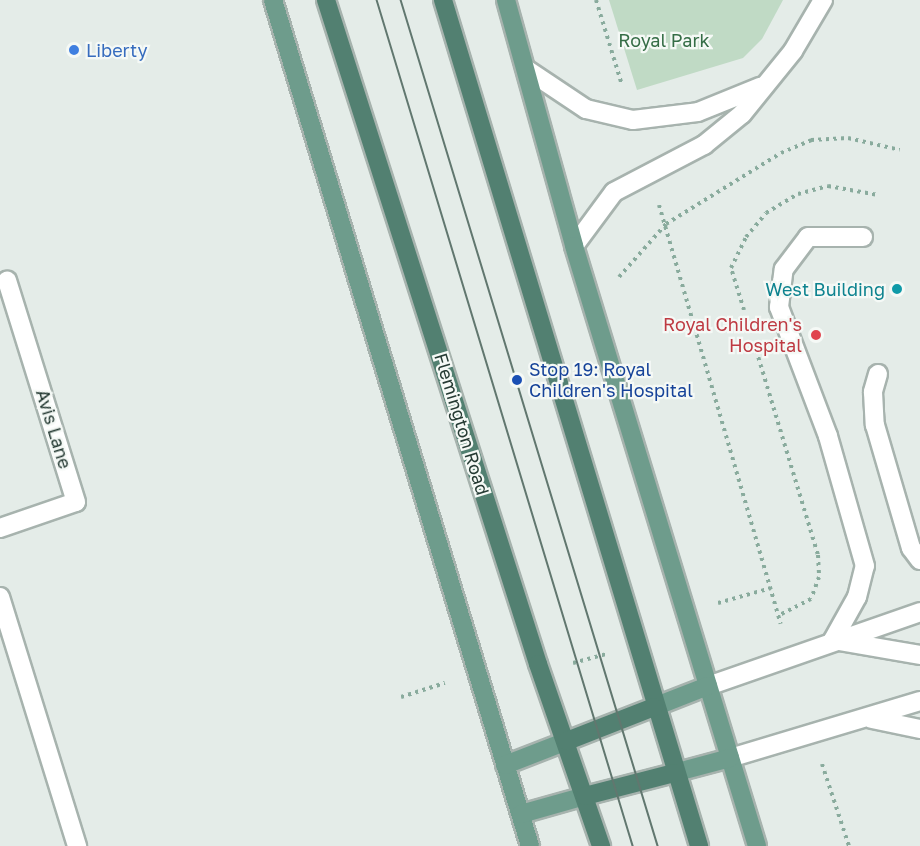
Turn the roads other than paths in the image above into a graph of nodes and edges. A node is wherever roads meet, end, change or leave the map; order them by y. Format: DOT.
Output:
graph roads {
  1 [pos="273,0"];
  2 [pos="326,0"];
  3 [pos="443,0"];
  4 [pos="506,0"];
  5 [pos="823,0"];
  6 [pos="526,69"];
  7 [pos="769,81"];
  8 [pos="863,237"];
  9 [pos="574,246"];
  10 [pos="7,280"];
  11 [pos="878,374"];
  12 [pos="0,528"];
  13 [pos="920,560"];
  14 [pos="0,598"];
  15 [pos="920,612"];
  16 [pos="833,640"];
  17 [pos="920,655"];
  18 [pos="708,686"];
  19 [pos="920,701"];
  20 [pos="654,706"];
  21 [pos="867,718"];
  22 [pos="888,721"];
  23 [pos="920,729"];
  24 [pos="920,737"];
  25 [pos="567,741"];
  26 [pos="730,758"];
  27 [pos="505,765"];
  28 [pos="674,773"];
  29 [pos="585,796"];
  30 [pos="521,814"];
  31 [pos="77,846"];
  32 [pos="530,846"];
  33 [pos="601,846"];
  34 [pos="699,846"];
  35 [pos="757,846"];
  1 -- 27 [label="main road"];
  2 -- 25 [label="highway, Flemington Road"];
  3 -- 20 [label="highway"];
  4 -- 6 [label="main road"];
  5 -- 7 [label="lane"];
  6 -- 7 [label="lane"];
  6 -- 9 [label="main road"];
  7 -- 9 [label="lane"];
  8 -- 16 [label="lane"];
  9 -- 18 [label="main road"];
  10 -- 12 [label="lane, Avis Lane"];
  11 -- 13 [label="lane"];
  14 -- 31 [label="lane"];
  15 -- 16 [label="lane"];
  16 -- 17 [label="lane"];
  16 -- 18 [label="lane"];
  18 -- 20 [label="main road"];
  18 -- 26 [label="main road"];
  19 -- 21 [label="lane"];
  20 -- 25 [label="highway"];
  20 -- 28 [label="highway"];
  21 -- 22 [label="lane"];
  21 -- 26 [label="lane"];
  22 -- 23 [label="lane"];
  22 -- 24 [label="lane"];
  25 -- 27 [label="main road"];
  25 -- 29 [label="highway, Flemington Road"];
  26 -- 28 [label="main road"];
  26 -- 35 [label="main road"];
  27 -- 30 [label="main road"];
  28 -- 29 [label="highway"];
  28 -- 34 [label="highway"];
  29 -- 30 [label="main road"];
  29 -- 33 [label="highway, Flemington Road"];
  30 -- 32 [label="main road"];
}
